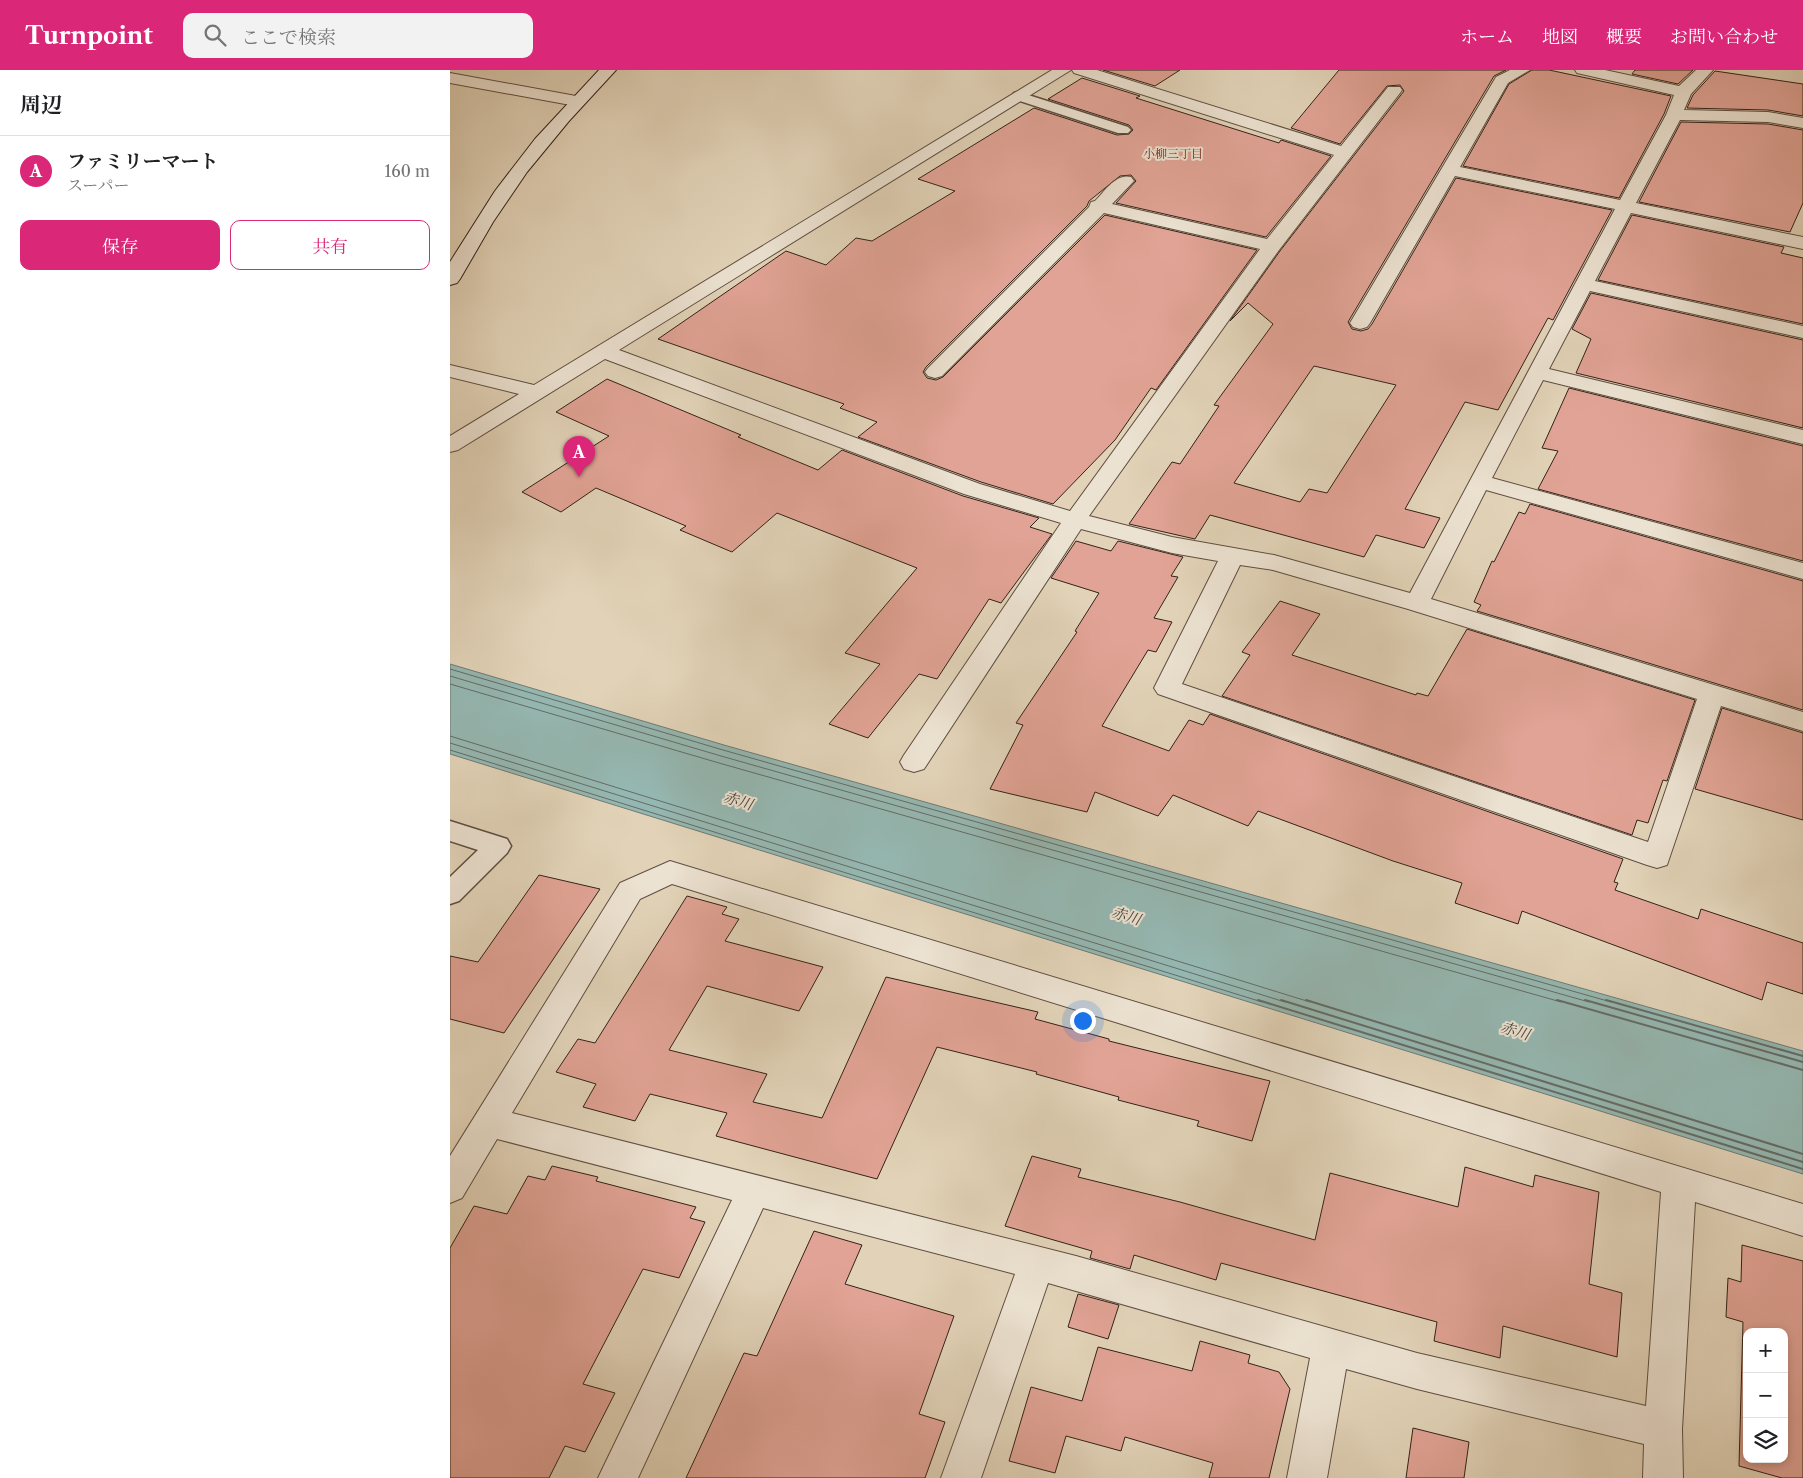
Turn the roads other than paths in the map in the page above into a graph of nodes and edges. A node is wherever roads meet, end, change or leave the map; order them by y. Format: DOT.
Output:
graph roads {
  1 [pos="608,70"];
  2 [pos="1063,70"];
  3 [pos="1080,70"];
  4 [pos="1522,70"];
  5 [pos="1583,70"];
  6 [pos="1705,70"];
  7 [pos="450,78"];
  8 [pos="1394,90"];
  9 [pos="1683,92"];
  10 [pos="1019,96"];
  11 [pos="576,101"];
  12 [pos="1674,115"];
  13 [pos="1803,123"];
  14 [pos="1123,130"];
  15 [pos="1345,153"];
  16 [pos="1451,170"];
  17 [pos="1125,181"];
  18 [pos="1097,206"];
  19 [pos="1625,206"];
  20 [pos="1803,243"];
  21 [pos="1272,246"];
  22 [pos="450,279"];
  23 [pos="1584,284"];
  24 [pos="1360,323"];
  25 [pos="1803,332"];
  26 [pos="605,352"];
  27 [pos="450,371"];
  28 [pos="935,372"];
  29 [pos="1537,372"];
  30 [pos="537,392"];
  31 [pos="1803,438"];
  32 [pos="450,444"];
  33 [pos="1479,481"];
  34 [pos="1074,520"];
  35 [pos="1233,555"];
  36 [pos="1803,570"];
  37 [pos="1417,603"];
  38 [pos="1711,695"];
  39 [pos="1803,722"];
  40 [pos="914,762"];
  41 [pos="450,832"];
  42 [pos="450,894"];
  43 [pos="490,1122"];
  44 [pos="1679,1181"];
  45 [pos="450,1187"];
  46 [pos="754,1190"];
  47 [pos="1803,1220"];
  48 [pos="1037,1263"];
  49 [pos="1331,1346"];
  50 [pos="1663,1429"];
  51 [pos="618,1478"];
  52 [pos="961,1478"];
  53 [pos="1307,1478"];
  54 [pos="1663,1478"];
  1 -- 11 [label="street"];
  2 -- 10 [label="street"];
  3 -- 15 [label="street"];
  4 -- 16 [label="street"];
  5 -- 9 [label="street"];
  6 -- 9 [label="street"];
  7 -- 11 [label="street"];
  8 -- 15 [label="street"];
  9 -- 12 [label="street"];
  10 -- 14 [label="lane"];
  10 -- 26 [label="street"];
  11 -- 22 [label="street"];
  12 -- 13 [label="street"];
  12 -- 19 [label="street"];
  15 -- 21 [label="street"];
  16 -- 19 [label="street"];
  16 -- 24 [label="street"];
  17 -- 18 [label="street"];
  18 -- 21 [label="street"];
  18 -- 28 [label="street"];
  19 -- 20 [label="street"];
  19 -- 23 [label="street"];
  21 -- 34 [label="street"];
  23 -- 25 [label="street"];
  23 -- 29 [label="street"];
  26 -- 30 [label="street"];
  26 -- 34 [label="street"];
  27 -- 30 [label="street"];
  29 -- 31 [label="street"];
  29 -- 33 [label="street"];
  30 -- 32 [label="street"];
  33 -- 36 [label="street"];
  33 -- 37 [label="street"];
  34 -- 35 [label="street"];
  34 -- 40 [label="street"];
  35 -- 37 [label="street"];
  35 -- 38 [label="street"];
  37 -- 38 [label="street"];
  38 -- 39 [label="street"];
  41 -- 42 [label="lane"];
  43 -- 44 [label="street"];
  43 -- 45 [label="street"];
  43 -- 46 [label="street"];
  44 -- 47 [label="street"];
  44 -- 50 [label="street"];
  46 -- 48 [label="street"];
  46 -- 51 [label="street"];
  48 -- 49 [label="street"];
  48 -- 52 [label="street"];
  49 -- 50 [label="street"];
  49 -- 53 [label="street"];
  50 -- 54 [label="street"];
}
